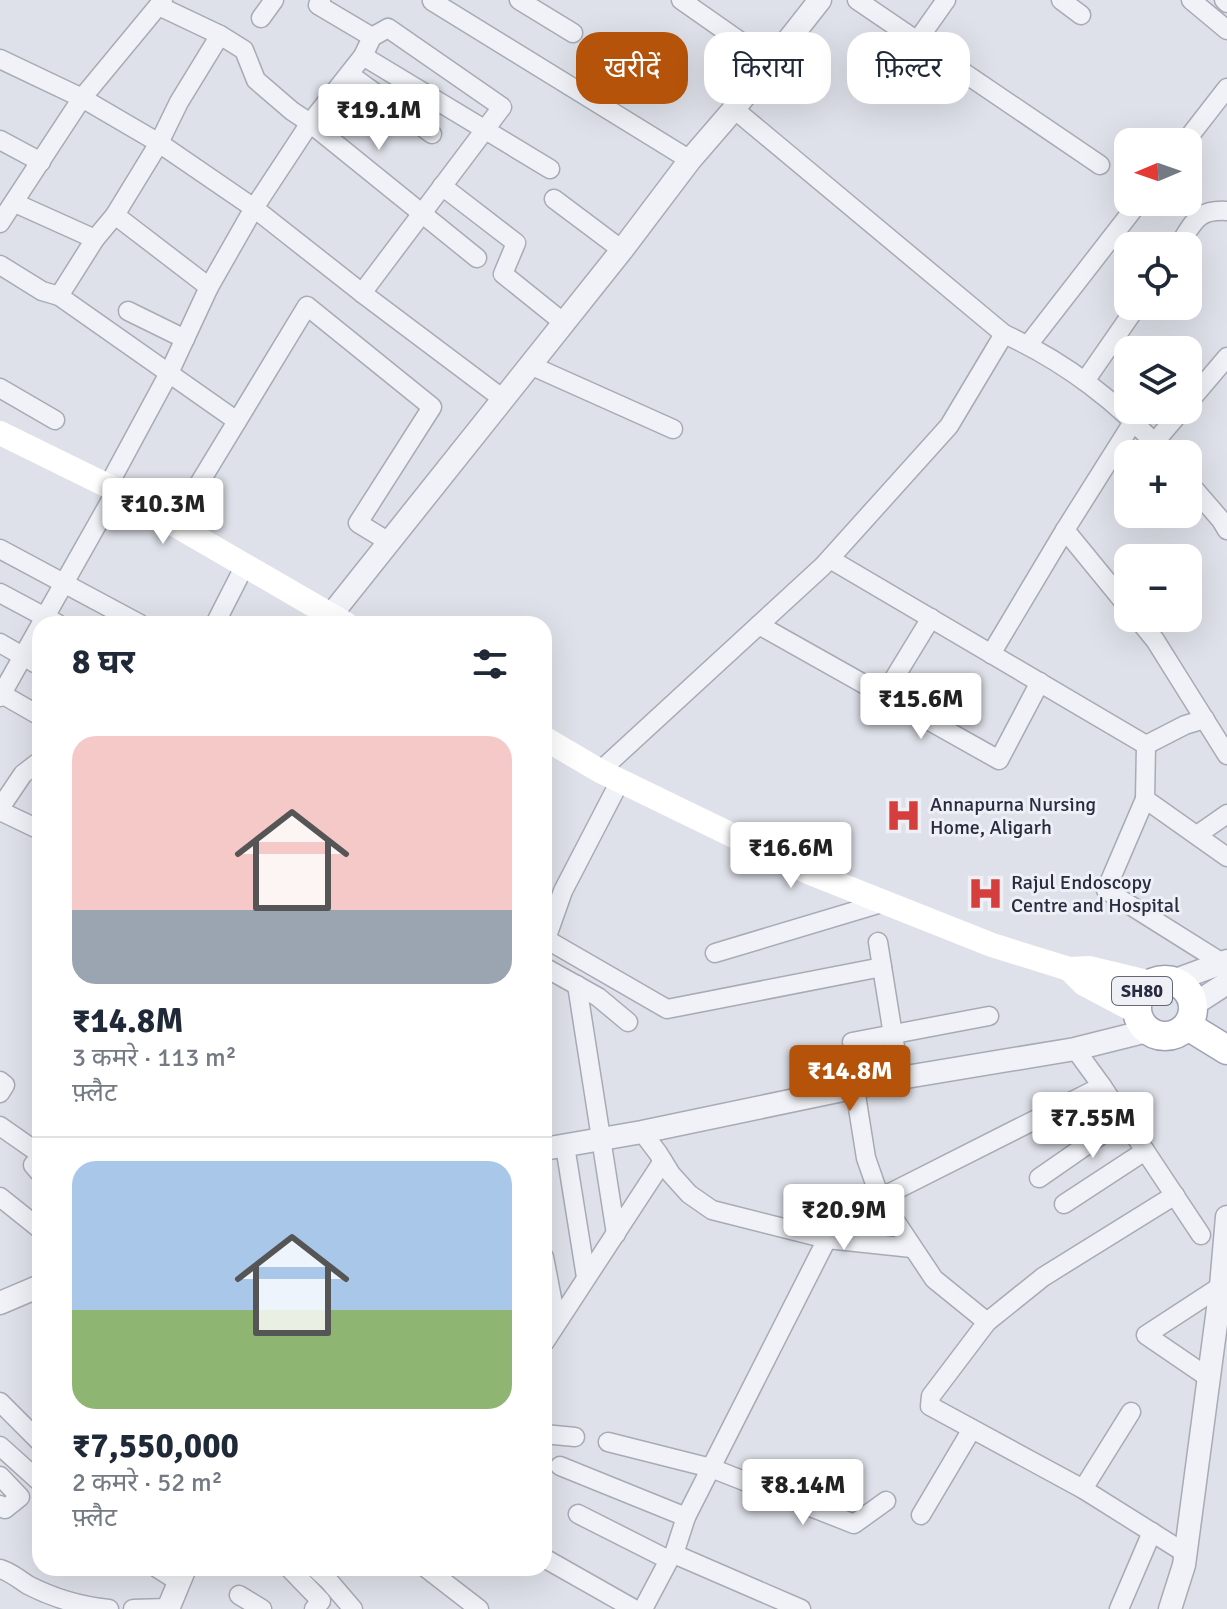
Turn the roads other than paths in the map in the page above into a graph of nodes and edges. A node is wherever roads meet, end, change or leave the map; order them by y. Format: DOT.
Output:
graph roads {
  1 [pos="274,0"];
  2 [pos="321,0"];
  3 [pos="519,0"];
  4 [pos="681,0"];
  5 [pos="820,0"];
  6 [pos="857,0"];
  7 [pos="946,0"];
  8 [pos="1061,0"];
  9 [pos="1191,0"];
  10 [pos="432,1"];
  11 [pos="161,3"];
  12 [pos="1081,15"];
  13 [pos="261,18"];
  14 [pos="1227,30"];
  15 [pos="727,32"];
  16 [pos="795,32"];
  17 [pos="904,32"];
  18 [pos="923,32"];
  19 [pos="573,33"];
  20 [pos="220,35"];
  21 [pos="372,37"];
  22 [pos="363,56"];
  23 [pos="0,59"];
  24 [pos="349,74"];
  25 [pos="970,77"];
  26 [pos="1227,88"];
  27 [pos="82,98"];
  28 [pos="738,104"];
  29 [pos="734,109"];
  30 [pos="310,123"];
  31 [pos="1196,128"];
  32 [pos="485,129"];
  33 [pos="432,134"];
  34 [pos="0,140"];
  35 [pos="159,143"];
  36 [pos="690,160"];
  37 [pos="41,162"];
  38 [pos="1100,165"];
  39 [pos="550,169"];
  40 [pos="442,186"];
  41 [pos="554,199"];
  42 [pos="254,208"];
  43 [pos="1227,211"];
  44 [pos="422,213"];
  45 [pos="5,215"];
  46 [pos="115,215"];
  47 [pos="1128,216"];
  48 [pos="1188,232"];
  49 [pos="95,239"];
  50 [pos="622,250"];
  51 [pos="477,258"];
  52 [pos="0,265"];
  53 [pos="209,287"];
  54 [pos="362,293"];
  55 [pos="59,296"];
  56 [pos="128,311"];
  57 [pos="1127,320"];
  58 [pos="564,323"];
  59 [pos="1004,334"];
  60 [pos="185,339"];
  61 [pos="1028,345"];
  62 [pos="1227,357"];
  63 [pos="530,365"];
  64 [pos="169,373"];
  65 [pos="1085,381"];
  66 [pos="1202,386"];
  67 [pos="0,388"];
  68 [pos="503,399"];
  69 [pos="1114,406"];
  70 [pos="55,420"];
  71 [pos="237,421"];
  72 [pos="1132,424"];
  73 [pos="1135,424"];
  74 [pos="673,429"];
  75 [pos="0,433"];
  76 [pos="1151,440"];
  77 [pos="112,489"];
  78 [pos="1202,496"];
  79 [pos="1223,518"];
  80 [pos="174,525"];
  81 [pos="1065,530"];
  82 [pos="389,542"];
  83 [pos="0,549"];
  84 [pos="830,559"];
  85 [pos="245,565"];
  86 [pos="64,583"];
  87 [pos="1114,590"];
  88 [pos="0,593"];
  89 [pos="35,616"];
  90 [pos="49,616"];
  91 [pos="125,616"];
  92 [pos="219,616"];
  93 [pos="326,616"];
  94 [pos="337,616"];
  95 [pos="931,618"];
  96 [pos="759,625"];
  97 [pos="1148,632"];
  98 [pos="0,643"];
  99 [pos="32,643"];
  100 [pos="991,654"];
  101 [pos="23,656"];
  102 [pos="32,661"];
  103 [pos="1040,682"];
  104 [pos="1,694"];
  105 [pos="884,695"];
  106 [pos="32,711"];
  107 [pos="1205,719"];
  108 [pos="1146,745"];
  109 [pos="552,749"];
  110 [pos="1227,755"];
  111 [pos="32,767"];
  112 [pos="610,776"];
  113 [pos="1145,799"];
  114 [pos="0,809"];
  115 [pos="1227,814"];
  116 [pos="32,826"];
  117 [pos="1197,835"];
  118 [pos="1227,857"];
  119 [pos="885,902"];
  120 [pos="552,920"];
  121 [pos="552,942"];
  122 [pos="878,942"];
  123 [pos="715,953"];
  124 [pos="882,967"];
  125 [pos="1226,968"];
  126 [pos="1069,969"];
  127 [pos="552,971"];
  128 [pos="1162,982"];
  129 [pos="577,985"];
  130 [pos="1191,1015"];
  131 [pos="989,1016"];
  132 [pos="628,1022"];
  133 [pos="1142,1022"];
  134 [pos="893,1035"];
  135 [pos="852,1042"];
  136 [pos="1075,1049"];
  137 [pos="1227,1050"];
  138 [pos="900,1078"];
  139 [pos="0,1081"];
  140 [pos="1102,1086"];
  141 [pos="855,1089"];
  142 [pos="0,1093"];
  143 [pos="1124,1119"];
  144 [pos="0,1126"];
  145 [pos="642,1132"];
  146 [pos="601,1139"];
  147 [pos="555,1148"];
  148 [pos="32,1150"];
  149 [pos="1145,1151"];
  150 [pos="663,1161"];
  151 [pos="1039,1178"];
  152 [pos="1175,1195"];
  153 [pos="0,1197"];
  154 [pos="880,1198"];
  155 [pos="1064,1204"];
  156 [pos="1227,1217"];
  157 [pos="32,1223"];
  158 [pos="616,1234"];
  159 [pos="1201,1235"];
  160 [pos="827,1239"];
  161 [pos="912,1248"];
  162 [pos="586,1277"];
  163 [pos="1221,1286"];
  164 [pos="32,1289"];
  165 [pos="552,1299"];
  166 [pos="0,1303"];
  167 [pos="987,1322"];
  168 [pos="555,1325"];
  169 [pos="552,1330"];
  170 [pos="1209,1378"];
  171 [pos="0,1402"];
  172 [pos="1131,1412"];
  173 [pos="972,1429"];
  174 [pos="32,1434"];
  175 [pos="552,1435"];
  176 [pos="575,1437"];
  177 [pos="608,1442"];
  178 [pos="0,1446"];
  179 [pos="560,1466"];
  180 [pos="711,1468"];
  181 [pos="32,1475"];
  182 [pos="0,1476"];
  183 [pos="1083,1489"];
  184 [pos="886,1501"];
  185 [pos="0,1505"];
  186 [pos="578,1514"];
  187 [pos="921,1515"];
  188 [pos="686,1517"];
  189 [pos="1152,1532"];
  190 [pos="1185,1553"];
  191 [pos="672,1557"];
  192 [pos="552,1563"];
  193 [pos="0,1569"];
  194 [pos="182,1576"];
  195 [pos="297,1576"];
  196 [pos="324,1576"];
  197 [pos="434,1576"];
  198 [pos="760,1591"];
  199 [pos="239,1595"];
  200 [pos="459,1603"];
  201 [pos="168,1608"];
  202 [pos="109,1609"];
  203 [pos="133,1609"];
  204 [pos="262,1609"];
  205 [pos="314,1609"];
  206 [pos="353,1609"];
  207 [pos="479,1609"];
  208 [pos="634,1609"];
  209 [pos="643,1609"];
  210 [pos="752,1609"];
  211 [pos="801,1609"];
  212 [pos="1119,1609"];
  213 [pos="1170,1609"];
  1 -- 13 [label="street"];
  2 -- 21 [label="street"];
  3 -- 19 [label="street"];
  4 -- 15 [label="street"];
  5 -- 16 [label="street"];
  6 -- 17 [label="street"];
  7 -- 18 [label="street"];
  8 -- 12 [label="street"];
  9 -- 14 [label="street"];
  10 -- 36 [label="street"];
  11 -- 20 [label="street"];
  11 -- 27 [label="street"];
  20 -- 30 [label="street"];
  20 -- 35 [label="street"];
  21 -- 22 [label="street"];
  21 -- 32 [label="street"];
  22 -- 24 [label="street"];
  22 -- 32 [label="street"];
  23 -- 27 [label="street"];
  24 -- 30 [label="street"];
  24 -- 33 [label="street"];
  25 -- 38 [label="street"];
  26 -- 31 [label="street"];
  27 -- 35 [label="street"];
  27 -- 37 [label="street"];
  28 -- 29 [label="street"];
  29 -- 36 [label="street"];
  29 -- 59 [label="street"];
  30 -- 42 [label="street"];
  30 -- 44 [label="street"];
  32 -- 39 [label="street"];
  32 -- 40 [label="street"];
  34 -- 37 [label="street"];
  35 -- 42 [label="street"];
  35 -- 46 [label="street"];
  36 -- 50 [label="street"];
  37 -- 45 [label="street"];
  40 -- 44 [label="street"];
  40 -- 58 [label="street"];
  41 -- 50 [label="street"];
  42 -- 53 [label="street"];
  42 -- 54 [label="street"];
  43 -- 48 [label="street"];
  44 -- 51 [label="street"];
  44 -- 54 [label="street"];
  45 -- 49 [label="street"];
  46 -- 49 [label="street"];
  46 -- 53 [label="street"];
  47 -- 61 [label="street"];
  49 -- 55 [label="street"];
  50 -- 58 [label="street"];
  52 -- 55 [label="street"];
  53 -- 60 [label="street"];
  54 -- 68 [label="street"];
  55 -- 64 [label="street"];
  56 -- 60 [label="street"];
  57 -- 65 [label="street"];
  58 -- 63 [label="street"];
  59 -- 61 [label="street"];
  59 -- 84 [label="street"];
  60 -- 64 [label="street"];
  61 -- 65 [label="street"];
  62 -- 66 [label="street"];
  63 -- 68 [label="street"];
  63 -- 74 [label="street"];
  64 -- 71 [label="street"];
  64 -- 77 [label="street"];
  65 -- 69 [label="street"];
  67 -- 70 [label="street"];
  68 -- 82 [label="street"];
  71 -- 80 [label="street"];
  71 -- 82 [label="street"];
  72 -- 81 [label="street"];
  73 -- 76 [label="street"];
  75 -- 77 [label="main road"];
  77 -- 80 [label="main road"];
  77 -- 86 [label="street"];
  78 -- 79 [label="street"];
  80 -- 85 [label="main road"];
  81 -- 87 [label="street"];
  81 -- 100 [label="street"];
  82 -- 94 [label="street"];
  83 -- 86 [label="street"];
  84 -- 95 [label="street"];
  84 -- 96 [label="street"];
  85 -- 92 [label="street"];
  85 -- 93 [label="main road"];
  86 -- 90 [label="street"];
  86 -- 91 [label="street"];
  88 -- 89 [label="street"];
  95 -- 100 [label="street"];
  95 -- 105 [label="street"];
  96 -- 105 [label="street"];
  96 -- 112 [label="street"];
  97 -- 107 [label="street"];
  98 -- 101 [label="street"];
  99 -- 101 [label="street"];
  100 -- 103 [label="street"];
  101 -- 102 [label="street"];
  101 -- 104 [label="street"];
  103 -- 105 [label="street"];
  103 -- 108 [label="street"];
  104 -- 106 [label="street"];
  107 -- 108 [label="street"];
  107 -- 110 [label="street"];
  108 -- 113 [label="street"];
  109 -- 112 [label="main road"];
  111 -- 114 [label="street"];
  112 -- 119 [label="main road"];
  112 -- 120 [label="street"];
  113 -- 117 [label="street"];
  113 -- 125 [label="street"];
  114 -- 116 [label="street"];
  115 -- 117 [label="street"];
  117 -- 118 [label="street"];
  119 -- 123 [label="street"];
  119 -- 126 [label="main road"];
  121 -- 124 [label="street"];
  122 -- 124 [label="street"];
  124 -- 134 [label="street"];
  125 -- 128 [label="street"];
  125 -- 130 [label="street"];
  126 -- 128 [label="main road"];
  126 -- 133 [label="main road"];
  127 -- 129 [label="street"];
  128 -- 130 [label="main road, SH80"];
  128 -- 133 [label="main road, SH80"];
  129 -- 132 [label="street"];
  129 -- 146 [label="street"];
  130 -- 133 [label="main road, SH80"];
  130 -- 137 [label="main road, SH80"];
  131 -- 134 [label="street"];
  133 -- 136 [label="street"];
  134 -- 135 [label="street"];
  134 -- 138 [label="street"];
  136 -- 138 [label="street"];
  136 -- 140 [label="street"];
  138 -- 141 [label="street"];
  139 -- 142 [label="street"];
  140 -- 143 [label="street"];
  140 -- 154 [label="street"];
  141 -- 145 [label="street"];
  141 -- 154 [label="street"];
  143 -- 149 [label="street"];
  143 -- 151 [label="street"];
  144 -- 148 [label="street"];
  145 -- 146 [label="street"];
  145 -- 150 [label="street"];
  146 -- 147 [label="street"];
  146 -- 158 [label="street"];
  147 -- 162 [label="street"];
  149 -- 152 [label="street"];
  149 -- 155 [label="street"];
  150 -- 158 [label="street"];
  150 -- 160 [label="street"];
  152 -- 159 [label="street"];
  152 -- 167 [label="street"];
  153 -- 157 [label="street"];
  154 -- 161 [label="street"];
  156 -- 163 [label="street"];
  158 -- 162 [label="street"];
  160 -- 161 [label="street"];
  160 -- 180 [label="street"];
  161 -- 167 [label="street"];
  162 -- 168 [label="street"];
  163 -- 170 [label="street"];
  163 -- 170 [label="street"];
  164 -- 166 [label="street"];
  165 -- 168 [label="street"];
  167 -- 173 [label="street"];
  168 -- 169 [label="street"];
  170 -- 190 [label="street"];
  171 -- 174 [label="street"];
  172 -- 183 [label="street"];
  173 -- 183 [label="street"];
  173 -- 187 [label="street"];
  175 -- 176 [label="street"];
  177 -- 180 [label="street"];
  178 -- 181 [label="street"];
  179 -- 188 [label="street"];
  180 -- 184 [label="street"];
  180 -- 188 [label="street"];
  182 -- 185 [label="street"];
  183 -- 189 [label="street"];
  186 -- 191 [label="street"];
  188 -- 191 [label="street"];
  189 -- 190 [label="street"];
  189 -- 212 [label="street"];
  190 -- 213 [label="street"];
  191 -- 198 [label="street"];
  191 -- 209 [label="street"];
  192 -- 208 [label="street"];
  193 -- 202 [label="street"];
  194 -- 201 [label="street"];
  195 -- 205 [label="street"];
  196 -- 206 [label="street"];
  197 -- 200 [label="street"];
  198 -- 210 [label="street"];
  198 -- 211 [label="street"];
  199 -- 204 [label="street"];
  200 -- 207 [label="street"];
  201 -- 203 [label="street"];
}
